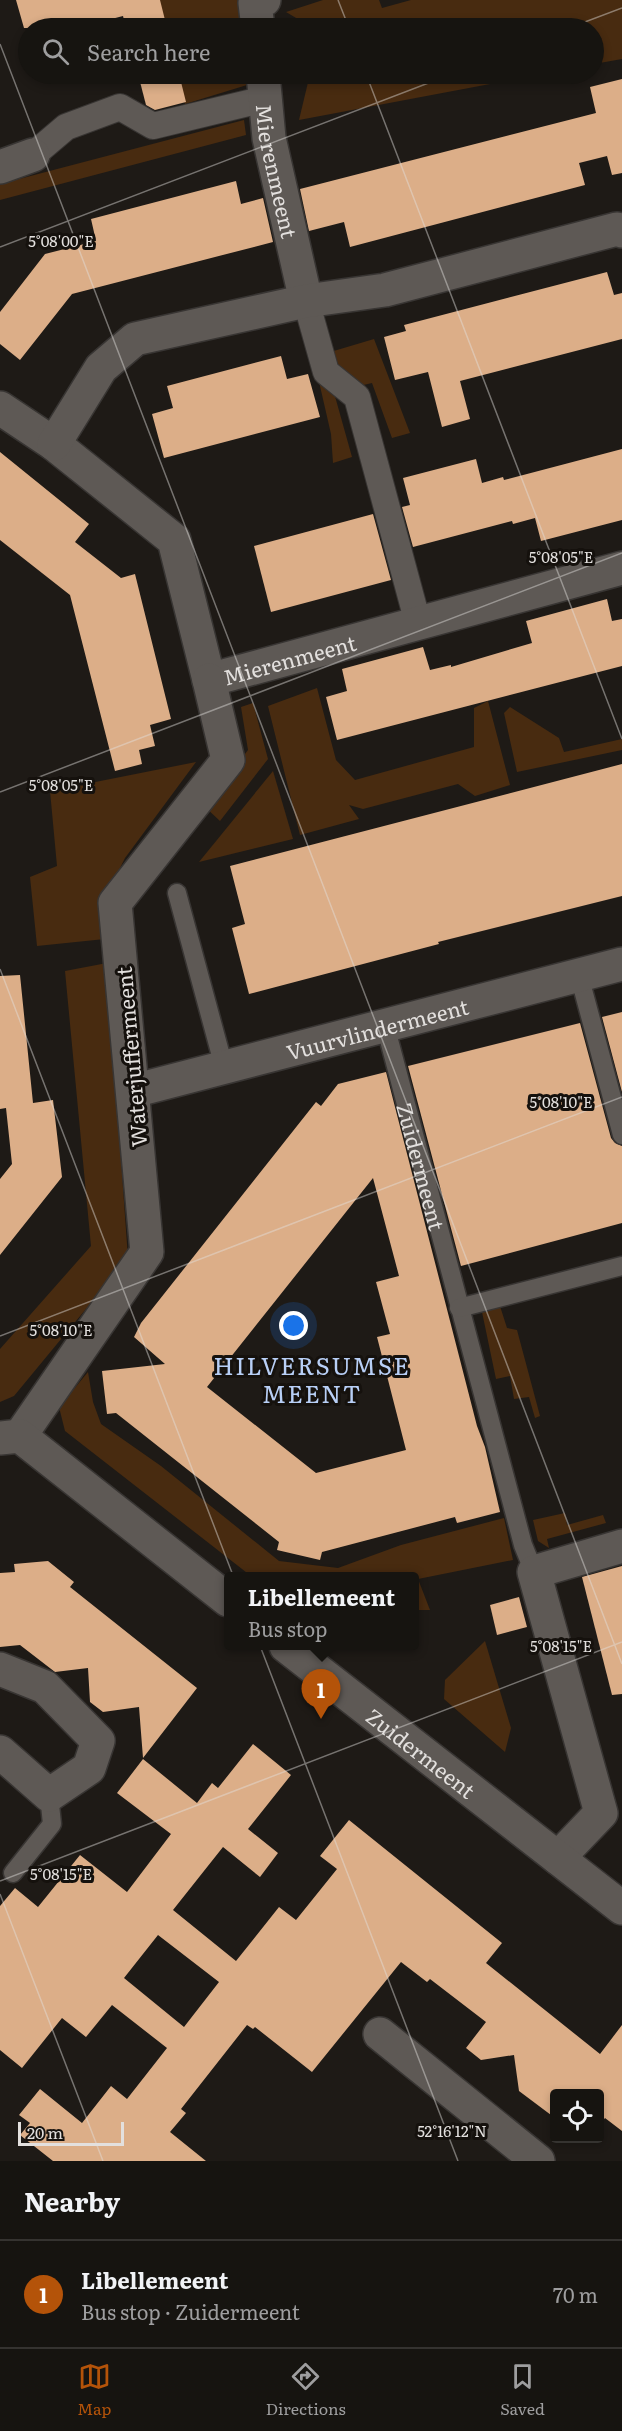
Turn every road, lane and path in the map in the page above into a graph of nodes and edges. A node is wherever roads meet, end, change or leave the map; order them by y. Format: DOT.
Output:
graph roads {
  1 [pos="264,0"];
  2 [pos="257,18"];
  3 [pos="264,86"];
  4 [pos="33,155"];
  5 [pos="0,167"];
  6 [pos="622,231"];
  7 [pos="306,301"];
  8 [pos="0,408"];
  9 [pos="54,444"];
  10 [pos="622,568"];
  11 [pos="418,623"];
  12 [pos="209,680"];
  13 [pos="177,893"];
  14 [pos="622,964"];
  15 [pos="579,975"];
  16 [pos="385,1025"];
  17 [pos="224,1067"];
  18 [pos="133,1091"];
  19 [pos="622,1135"];
  20 [pos="622,1266"];
  21 [pos="459,1308"];
  22 [pos="10,1437"];
  23 [pos="622,1546"];
  24 [pos="534,1572"];
  25 [pos="224,1597"];
  26 [pos="291,1650"];
  27 [pos="0,1669"];
  28 [pos="0,1752"];
  29 [pos="49,1795"];
  30 [pos="558,1858"];
  31 [pos="13,1873"];
  32 [pos="622,1908"];
  33 [pos="380,2034"];
  34 [pos="538,2161"];
  1 -- 2 [label="street"];
  3 -- 4 [label="street"];
  3 -- 7 [label="street, Mierenmeent"];
  4 -- 5 [label="street"];
  6 -- 7 [label="street"];
  7 -- 9 [label="street"];
  7 -- 11 [label="street"];
  8 -- 9 [label="street, Mierenmeent"];
  9 -- 12 [label="street, Mierenmeent"];
  10 -- 11 [label="street, Mierenmeent"];
  11 -- 12 [label="street, Mierenmeent"];
  12 -- 18 [label="street, Waterjuffermeent"];
  13 -- 17 [label="lane"];
  14 -- 15 [label="street, Vuurvlindermeent"];
  15 -- 16 [label="street, Vuurvlindermeent"];
  15 -- 19 [label="lane"];
  16 -- 17 [label="street, Vuurvlindermeent"];
  16 -- 21 [label="lane, Zuidermeent"];
  17 -- 18 [label="street, Vuurvlindermeent"];
  18 -- 22 [label="street, Waterjuffermeent"];
  20 -- 21 [label="lane"];
  21 -- 24 [label="lane, Zuidermeent"];
  22 -- 25 [label="street"];
  23 -- 24 [label="street"];
  24 -- 30 [label="street, Zuidermeent"];
  26 -- 30 [label="street, Zuidermeent"];
  27 -- 29 [label="street"];
  28 -- 29 [label="street"];
  29 -- 31 [label="lane"];
  30 -- 32 [label="street, Zuidermeent"];
  33 -- 34 [label="street"];
}
